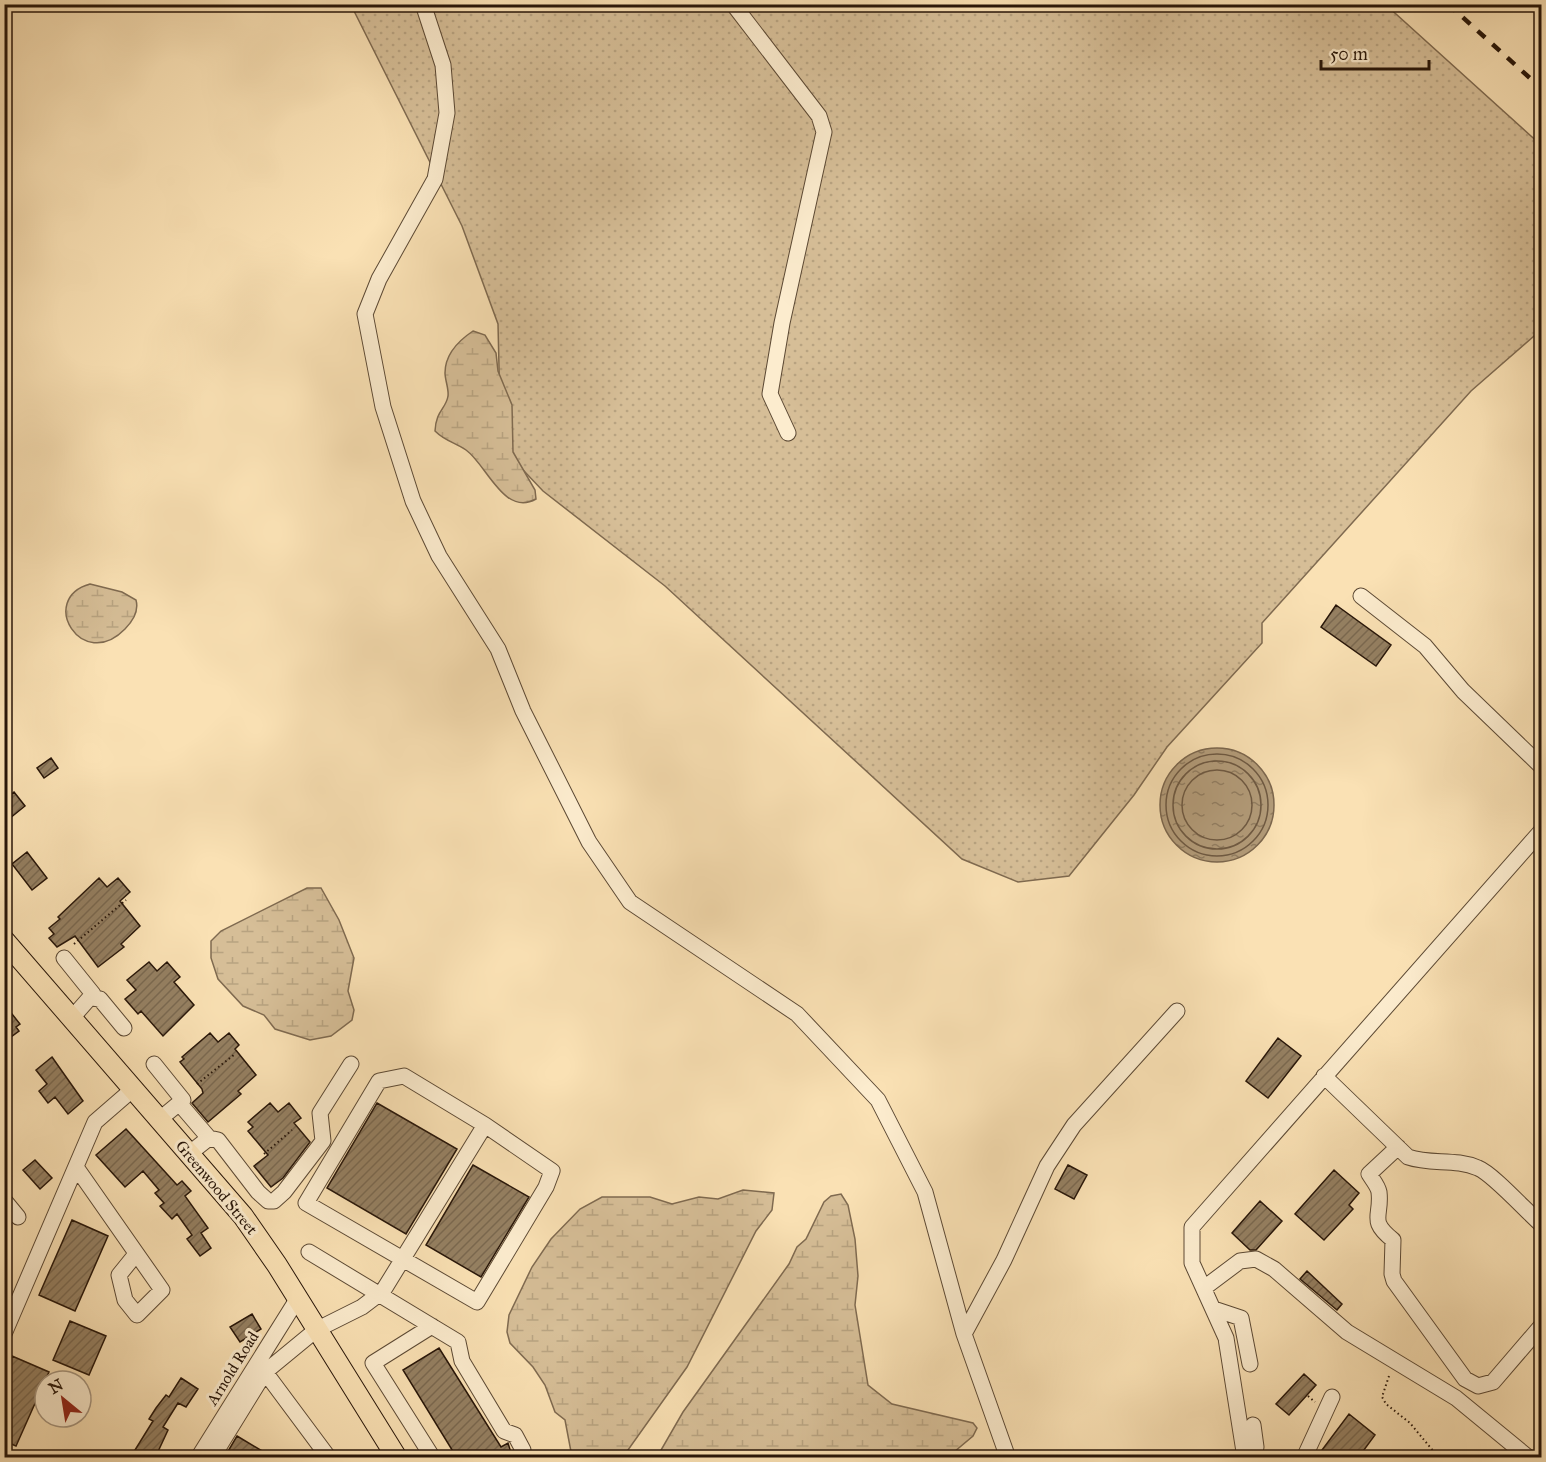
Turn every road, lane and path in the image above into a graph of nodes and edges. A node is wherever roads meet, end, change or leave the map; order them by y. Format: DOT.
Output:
graph roads {
  1 [pos="423,4"];
  2 [pos="733,4"];
  3 [pos="789,434"];
  4 [pos="1361,597"];
  5 [pos="1542,767"];
  6 [pos="1542,830"];
  7 [pos="126,900"];
  8 [pos="4,940"];
  9 [pos="74,944"];
  10 [pos="64,957"];
  11 [pos="92,998"];
  12 [pos="1177,1011"];
  13 [pos="72,1018"];
  14 [pos="124,1028"];
  15 [pos="235,1054"];
  16 [pos="154,1064"];
  17 [pos="351,1064"];
  18 [pos="1324,1076"];
  19 [pos="197,1084"];
  20 [pos="133,1089"];
  21 [pos="179,1103"];
  22 [pos="160,1119"];
  23 [pos="485,1125"];
  24 [pos="292,1130"];
  25 [pos="209,1138"];
  26 [pos="1398,1147"];
  27 [pos="190,1153"];
  28 [pos="264,1154"];
  29 [pos="76,1167"];
  30 [pos="4,1200"];
  31 [pos="18,1217"];
  32 [pos="1542,1225"];
  33 [pos="309,1252"];
  34 [pos="136,1254"];
  35 [pos="402,1259"];
  36 [pos="1204,1288"];
  37 [pos="377,1295"];
  38 [pos="297,1298"];
  39 [pos="1214,1309"];
  40 [pos="1542,1325"];
  41 [pos="432,1326"];
  42 [pos="316,1330"];
  43 [pos="4,1334"];
  44 [pos="964,1334"];
  45 [pos="1394,1362"];
  46 [pos="1250,1364"];
  47 [pos="265,1372"];
  48 [pos="1308,1396"];
  49 [pos="1332,1397"];
  50 [pos="1317,1404"];
  51 [pos="1253,1425"];
  52 [pos="198,1458"];
  53 [pos="212,1458"];
  54 [pos="329,1458"];
  55 [pos="397,1458"];
  56 [pos="433,1458"];
  57 [pos="522,1458"];
  58 [pos="1008,1458"];
  59 [pos="1245,1458"];
  60 [pos="1253,1458"];
  61 [pos="1304,1458"];
  62 [pos="1439,1458"];
  63 [pos="1529,1458"];
  1 -- 44 [label="street"];
  2 -- 3 [label="street"];
  4 -- 5 [label="street"];
  6 -- 18 [label="street"];
  7 -- 9 [label="path"];
  8 -- 13 [label="main road, Greenwood Street"];
  10 -- 11 [label="street"];
  11 -- 13 [label="street"];
  11 -- 14 [label="street"];
  12 -- 44 [label="street"];
  13 -- 20 [label="main road, Greenwood Street"];
  15 -- 19 [label="path"];
  16 -- 21 [label="street"];
  17 -- 25 [label="street"];
  18 -- 26 [label="street"];
  18 -- 36 [label="street"];
  20 -- 22 [label="main road, Greenwood Street"];
  20 -- 29 [label="street"];
  21 -- 22 [label="street"];
  21 -- 25 [label="street"];
  22 -- 27 [label="main road, Greenwood Street"];
  23 -- 35 [label="street"];
  23 -- 35 [label="street"];
  23 -- 35 [label="street"];
  24 -- 28 [label="path"];
  25 -- 27 [label="street"];
  26 -- 32 [label="street"];
  26 -- 40 [label="street"];
  27 -- 38 [label="main road, Greenwood Street"];
  29 -- 34 [label="street"];
  29 -- 43 [label="street"];
  30 -- 31 [label="street"];
  33 -- 37 [label="street"];
  35 -- 37 [label="street"];
  36 -- 39 [label="street"];
  36 -- 45 [label="street"];
  37 -- 41 [label="street"];
  37 -- 42 [label="street"];
  38 -- 42 [label="main road, Greenwood Street"];
  38 -- 52 [label="street, Arnold Road"];
  39 -- 46 [label="street"];
  39 -- 59 [label="street"];
  41 -- 56 [label="street"];
  41 -- 57 [label="street"];
  42 -- 47 [label="street"];
  42 -- 55 [label="main road, Greenwood Street"];
  44 -- 58 [label="street"];
  45 -- 62 [label="path"];
  45 -- 63 [label="street"];
  47 -- 53 [label="street"];
  47 -- 54 [label="street"];
  48 -- 50 [label="path"];
  49 -- 61 [label="street"];
  51 -- 60 [label="street"];
}
